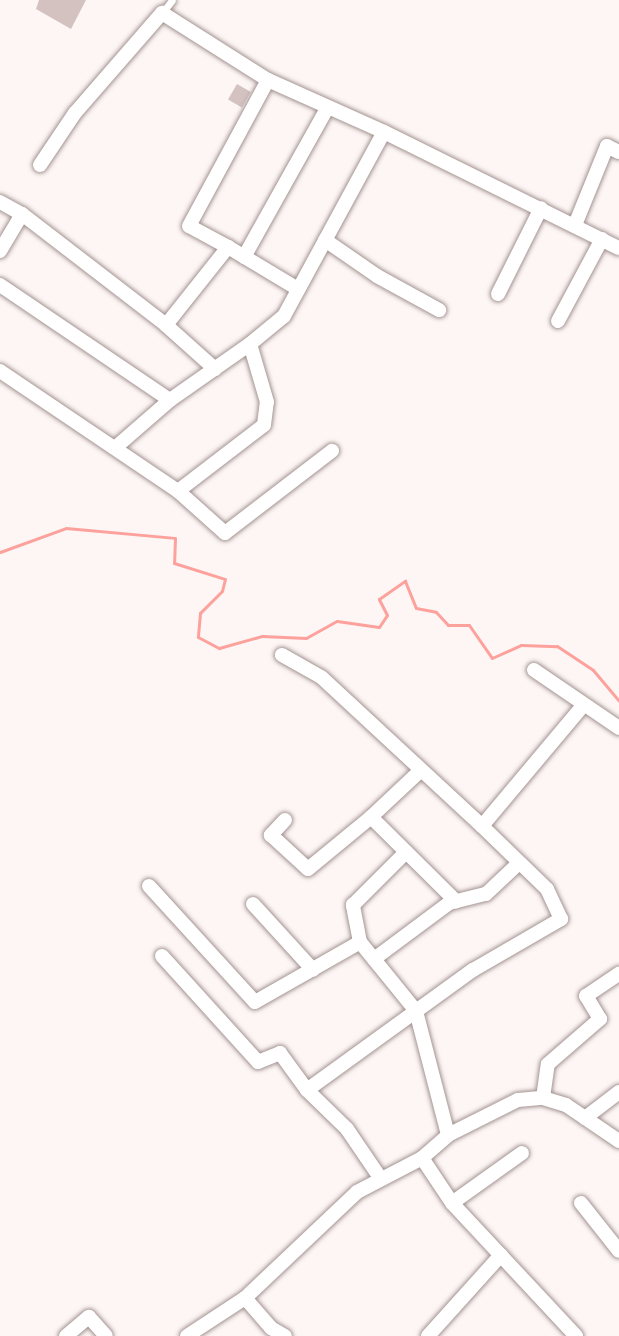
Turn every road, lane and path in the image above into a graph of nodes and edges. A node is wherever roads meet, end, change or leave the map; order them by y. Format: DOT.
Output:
graph roads {
  1 [pos="172,0"];
  2 [pos="162,13"];
  3 [pos="268,80"];
  4 [pos="326,110"];
  5 [pos="384,132"];
  6 [pos="619,152"];
  7 [pos="40,165"];
  8 [pos="0,202"];
  9 [pos="542,208"];
  10 [pos="22,214"];
  11 [pos="575,225"];
  12 [pos="602,239"];
  13 [pos="325,240"];
  14 [pos="228,247"];
  15 [pos="619,248"];
  16 [pos="0,251"];
  17 [pos="244,257"];
  18 [pos="0,285"];
  19 [pos="298,289"];
  20 [pos="498,294"];
  21 [pos="439,310"];
  22 [pos="558,321"];
  23 [pos="166,325"];
  24 [pos="250,344"];
  25 [pos="215,369"];
  26 [pos="0,371"];
  27 [pos="170,399"];
  28 [pos="116,447"];
  29 [pos="332,451"];
  30 [pos="178,491"];
  31 [pos="282,655"];
  32 [pos="534,670"];
  33 [pos="582,707"];
  34 [pos="619,728"];
  35 [pos="420,771"];
  36 [pos="371,817"];
  37 [pos="285,820"];
  38 [pos="482,826"];
  39 [pos="406,852"];
  40 [pos="519,863"];
  41 [pos="149,886"];
  42 [pos="456,901"];
  43 [pos="253,904"];
  44 [pos="360,942"];
  45 [pos="162,956"];
  46 [pos="374,959"];
  47 [pos="313,970"];
  48 [pos="619,974"];
  49 [pos="416,1011"];
  50 [pos="307,1090"];
  51 [pos="619,1092"];
  52 [pos="543,1098"];
  53 [pos="585,1118"];
  54 [pos="448,1135"];
  55 [pos="619,1141"];
  56 [pos="522,1153"];
  57 [pos="422,1158"];
  58 [pos="381,1179"];
  59 [pos="452,1203"];
  60 [pos="581,1203"];
  61 [pos="619,1251"];
  62 [pos="501,1255"];
  63 [pos="245,1298"];
  64 [pos="66,1336"];
  65 [pos="106,1336"];
  66 [pos="187,1336"];
  67 [pos="285,1336"];
  68 [pos="428,1336"];
  69 [pos="576,1336"];
  1 -- 2 [label="lane"];
  2 -- 3 [label="street"];
  2 -- 7 [label="street"];
  3 -- 4 [label="street"];
  3 -- 14 [label="street"];
  4 -- 5 [label="street"];
  4 -- 17 [label="street"];
  5 -- 9 [label="street"];
  5 -- 13 [label="street"];
  6 -- 11 [label="street"];
  8 -- 10 [label="street"];
  9 -- 11 [label="street"];
  9 -- 20 [label="street"];
  10 -- 16 [label="street"];
  10 -- 23 [label="street"];
  11 -- 12 [label="street"];
  12 -- 15 [label="street"];
  12 -- 22 [label="street"];
  13 -- 19 [label="street"];
  13 -- 21 [label="street"];
  14 -- 17 [label="street"];
  14 -- 23 [label="street"];
  17 -- 19 [label="street"];
  18 -- 27 [label="street"];
  19 -- 24 [label="street"];
  23 -- 25 [label="street"];
  24 -- 25 [label="street"];
  24 -- 30 [label="street"];
  25 -- 27 [label="street"];
  26 -- 28 [label="street"];
  27 -- 28 [label="street"];
  28 -- 30 [label="street"];
  29 -- 30 [label="street"];
  31 -- 35 [label="street"];
  32 -- 33 [label="street"];
  33 -- 34 [label="street"];
  33 -- 38 [label="street"];
  35 -- 36 [label="street"];
  35 -- 38 [label="street"];
  36 -- 37 [label="street"];
  36 -- 39 [label="street"];
  38 -- 40 [label="street"];
  39 -- 42 [label="street"];
  39 -- 44 [label="street"];
  40 -- 42 [label="street"];
  40 -- 49 [label="street"];
  41 -- 47 [label="street"];
  42 -- 46 [label="street"];
  43 -- 47 [label="street"];
  44 -- 46 [label="street"];
  44 -- 47 [label="street"];
  45 -- 50 [label="street"];
  46 -- 49 [label="street"];
  48 -- 52 [label="street"];
  49 -- 50 [label="street"];
  49 -- 54 [label="street"];
  50 -- 58 [label="street"];
  51 -- 53 [label="street"];
  52 -- 53 [label="street"];
  52 -- 54 [label="street"];
  53 -- 55 [label="street"];
  54 -- 57 [label="street"];
  56 -- 59 [label="street"];
  57 -- 58 [label="street"];
  57 -- 59 [label="street"];
  58 -- 63 [label="street"];
  59 -- 62 [label="street"];
  60 -- 61 [label="street"];
  62 -- 68 [label="street"];
  62 -- 69 [label="street"];
  63 -- 66 [label="street"];
  63 -- 67 [label="street"];
  64 -- 65 [label="street"];
}
